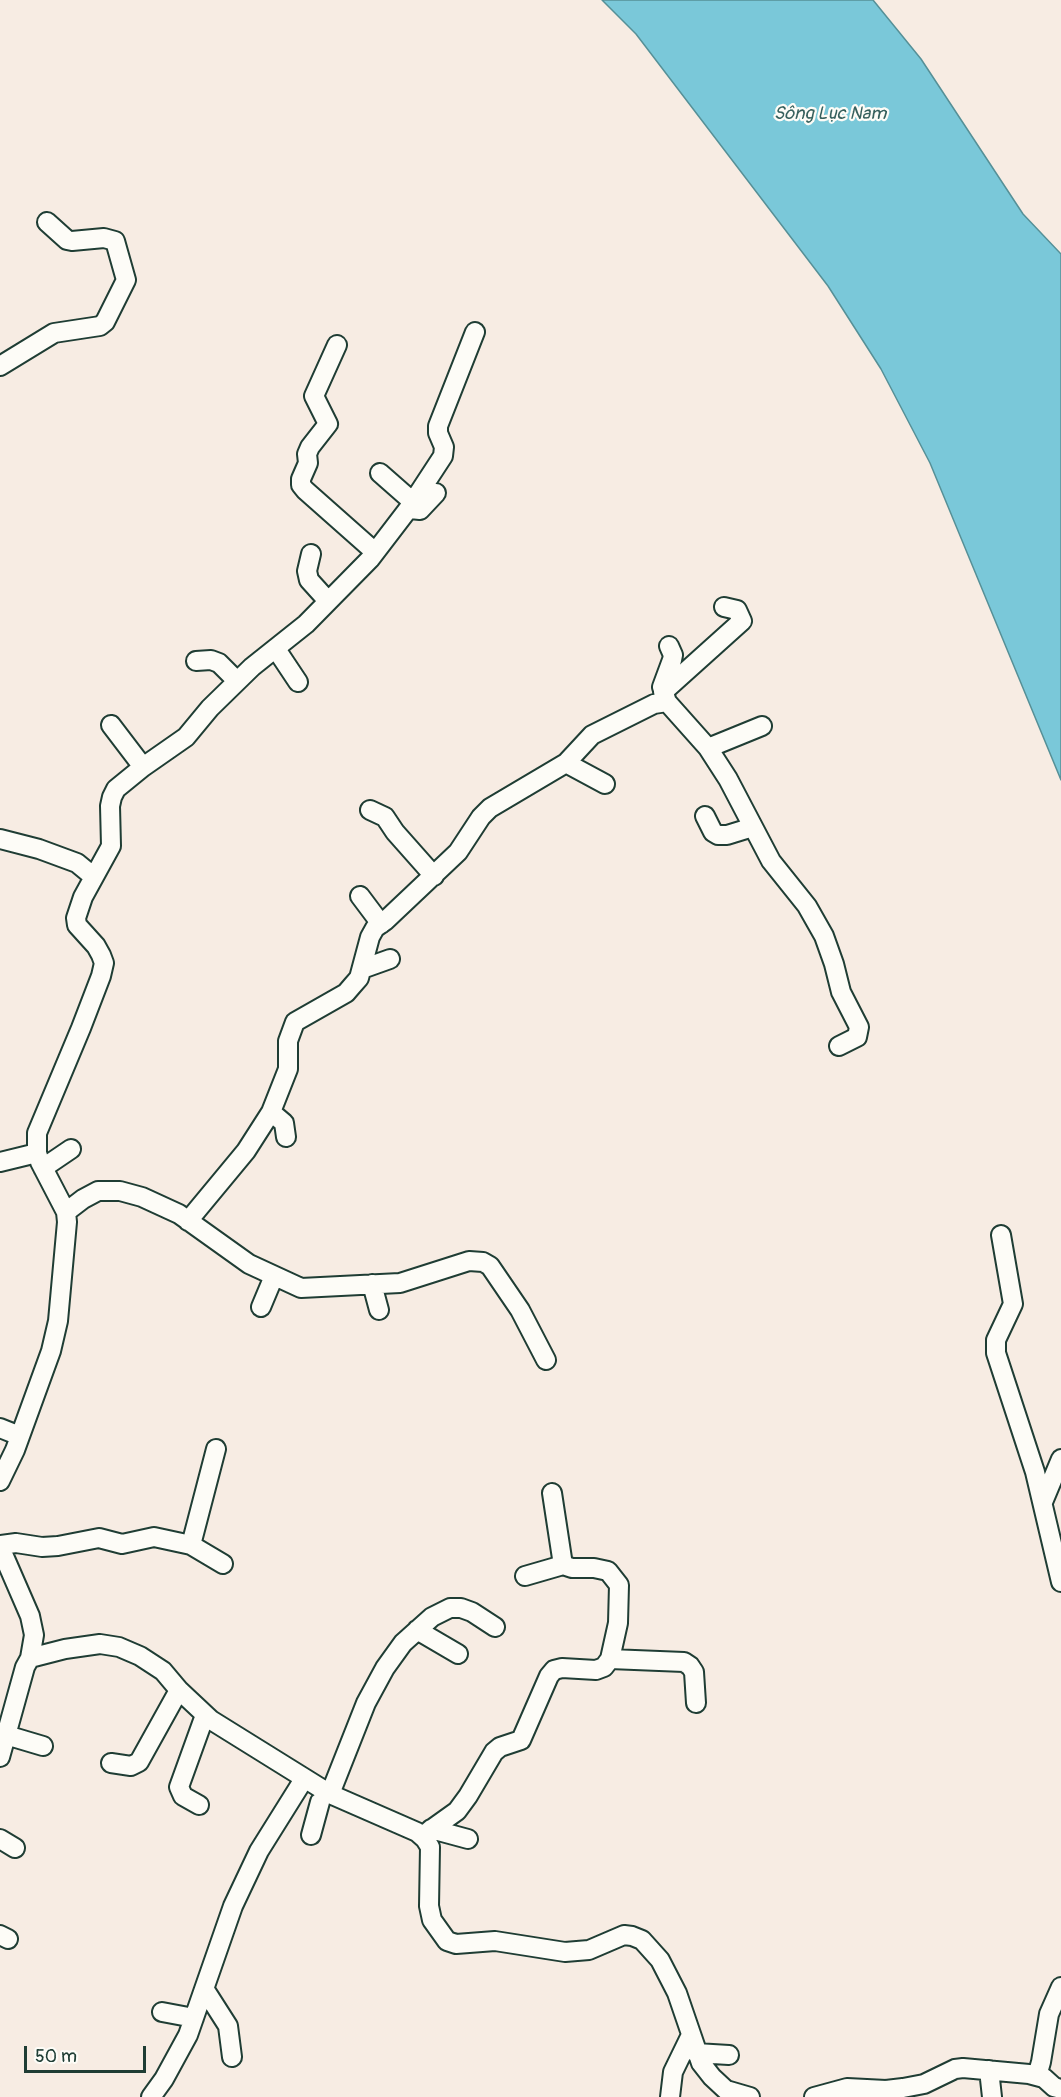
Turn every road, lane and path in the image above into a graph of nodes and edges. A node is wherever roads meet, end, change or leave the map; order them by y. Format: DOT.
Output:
graph roads {
  1 [pos="47,222"];
  2 [pos="475,332"];
  3 [pos="337,345"];
  4 [pos="0,366"];
  5 [pos="380,473"];
  6 [pos="436,493"];
  7 [pos="411,505"];
  8 [pos="375,552"];
  9 [pos="311,554"];
  10 [pos="328,601"];
  11 [pos="724,607"];
  12 [pos="669,646"];
  13 [pos="276,650"];
  14 [pos="196,661"];
  15 [pos="237,681"];
  16 [pos="298,682"];
  17 [pos="665,697"];
  18 [pos="111,725"];
  19 [pos="762,726"];
  20 [pos="708,748"];
  21 [pos="567,763"];
  22 [pos="143,767"];
  23 [pos="605,784"];
  24 [pos="370,810"];
  25 [pos="705,816"];
  26 [pos="753,827"];
  27 [pos="0,839"];
  28 [pos="434,876"];
  29 [pos="94,877"];
  30 [pos="360,896"];
  31 [pos="381,924"];
  32 [pos="390,959"];
  33 [pos="362,969"];
  34 [pos="839,1046"];
  35 [pos="272,1112"];
  36 [pos="286,1137"];
  37 [pos="71,1149"];
  38 [pos="40,1160"];
  39 [pos="0,1162"];
  40 [pos="66,1212"];
  41 [pos="188,1221"];
  42 [pos="1002,1235"];
  43 [pos="274,1276"];
  44 [pos="372,1284"];
  45 [pos="261,1307"];
  46 [pos="379,1310"];
  47 [pos="546,1360"];
  48 [pos="0,1428"];
  49 [pos="20,1436"];
  50 [pos="216,1449"];
  51 [pos="1061,1459"];
  52 [pos="0,1481"];
  53 [pos="552,1493"];
  54 [pos="1043,1502"];
  55 [pos="191,1545"];
  56 [pos="0,1546"];
  57 [pos="223,1564"];
  58 [pos="563,1565"];
  59 [pos="525,1576"];
  60 [pos="1061,1582"];
  61 [pos="495,1627"];
  62 [pos="417,1629"];
  63 [pos="458,1654"];
  64 [pos="30,1658"];
  65 [pos="610,1659"];
  66 [pos="179,1690"];
  67 [pos="696,1703"];
  68 [pos="205,1715"];
  69 [pos="6,1735"];
  70 [pos="43,1746"];
  71 [pos="0,1757"];
  72 [pos="111,1763"];
  73 [pos="304,1779"];
  74 [pos="324,1795"];
  75 [pos="199,1805"];
  76 [pos="426,1833"];
  77 [pos="310,1835"];
  78 [pos="468,1839"];
  79 [pos="1061,1987"];
  80 [pos="205,1990"];
  81 [pos="162,2012"];
  82 [pos="194,2018"];
  83 [pos="694,2044"];
  84 [pos="729,2055"];
  85 [pos="232,2057"];
  86 [pos="989,2070"];
  87 [pos="1037,2076"];
  88 [pos="1061,2089"];
  89 [pos="151,2097"];
  90 [pos="670,2097"];
  91 [pos="750,2097"];
  92 [pos="814,2097"];
  93 [pos="992,2097"];
  1 -- 4 [label="street"];
  2 -- 7 [label="street"];
  3 -- 8 [label="street"];
  5 -- 7 [label="street"];
  6 -- 7 [label="street"];
  7 -- 8 [label="street"];
  8 -- 10 [label="street"];
  9 -- 10 [label="street"];
  10 -- 13 [label="street"];
  11 -- 17 [label="street"];
  12 -- 17 [label="street"];
  13 -- 15 [label="street"];
  13 -- 16 [label="street"];
  14 -- 15 [label="street"];
  15 -- 22 [label="street"];
  17 -- 20 [label="street"];
  17 -- 21 [label="street"];
  18 -- 22 [label="street"];
  19 -- 20 [label="street"];
  20 -- 26 [label="street"];
  21 -- 23 [label="street"];
  21 -- 28 [label="street"];
  22 -- 29 [label="street"];
  24 -- 28 [label="street"];
  25 -- 26 [label="street"];
  26 -- 34 [label="street"];
  27 -- 29 [label="street"];
  28 -- 31 [label="street"];
  29 -- 38 [label="street"];
  30 -- 31 [label="street"];
  31 -- 33 [label="street"];
  32 -- 33 [label="street"];
  33 -- 35 [label="street"];
  35 -- 36 [label="street"];
  35 -- 41 [label="street"];
  37 -- 38 [label="street"];
  38 -- 39 [label="street"];
  38 -- 40 [label="street"];
  40 -- 41 [label="street"];
  40 -- 49 [label="street"];
  41 -- 43 [label="street"];
  42 -- 54 [label="street"];
  43 -- 44 [label="street"];
  43 -- 45 [label="street"];
  44 -- 46 [label="street"];
  44 -- 47 [label="street"];
  48 -- 49 [label="street"];
  49 -- 52 [label="street"];
  50 -- 55 [label="street"];
  51 -- 54 [label="street"];
  53 -- 58 [label="street"];
  54 -- 60 [label="street"];
  55 -- 56 [label="street"];
  55 -- 57 [label="street"];
  56 -- 64 [label="street"];
  58 -- 59 [label="street"];
  58 -- 65 [label="street"];
  61 -- 62 [label="street"];
  62 -- 63 [label="street"];
  62 -- 74 [label="street"];
  64 -- 66 [label="street"];
  64 -- 69 [label="street"];
  65 -- 67 [label="street"];
  65 -- 76 [label="street"];
  66 -- 68 [label="street"];
  66 -- 72 [label="street"];
  68 -- 73 [label="street"];
  68 -- 75 [label="street"];
  69 -- 70 [label="street"];
  69 -- 71 [label="street"];
  73 -- 74 [label="street"];
  73 -- 80 [label="street"];
  74 -- 76 [label="street"];
  74 -- 77 [label="street"];
  76 -- 78 [label="street"];
  76 -- 83 [label="street"];
  79 -- 87 [label="street"];
  80 -- 82 [label="street"];
  80 -- 85 [label="street"];
  81 -- 82 [label="street"];
  82 -- 89 [label="street"];
  83 -- 84 [label="street"];
  83 -- 90 [label="street"];
  83 -- 91 [label="street"];
  86 -- 87 [label="street"];
  86 -- 92 [label="street"];
  86 -- 93 [label="street"];
  87 -- 88 [label="street"];
}
